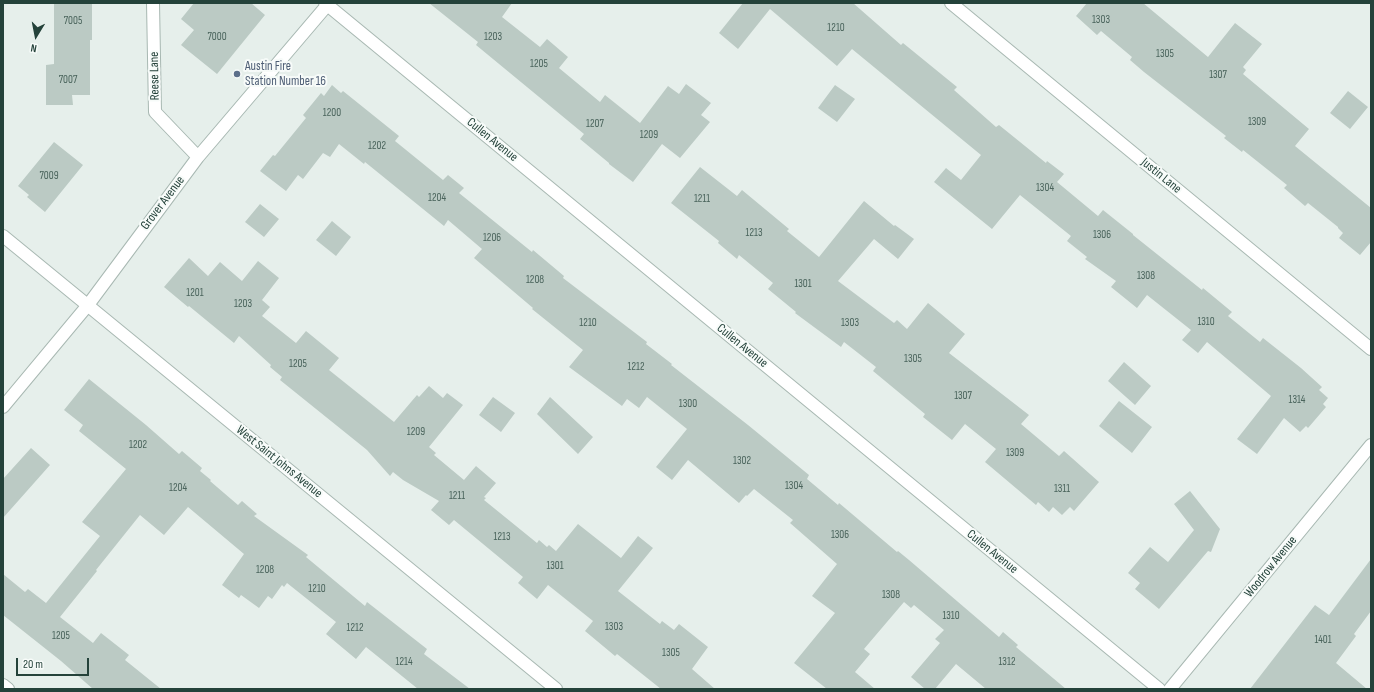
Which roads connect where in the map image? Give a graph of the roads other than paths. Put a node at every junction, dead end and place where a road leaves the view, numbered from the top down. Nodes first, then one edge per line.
1 (154, 3) edge
2 (951, 3) edge
3 (327, 4) edge
4 (198, 156) junction
5 (3, 236) edge
6 (88, 305) junction
7 (1371, 349) edge
8 (3, 407) edge
9 (1371, 445) edge
10 (3, 685) edge
11 (8, 689) edge
12 (556, 689) edge
13 (1159, 689) edge
14 (1170, 689) edge

1 - 4 street, Reese Lane
2 - 7 street, Justin Lane
3 - 4 street, Grover Avenue
3 - 13 street, Cullen Avenue
4 - 6 street, Grover Avenue
5 - 6 street, West Saint Johns Avenue
6 - 8 street, Grover Avenue
6 - 12 street, West Saint Johns Avenue
9 - 14 street, Woodrow Avenue
10 - 11 street

